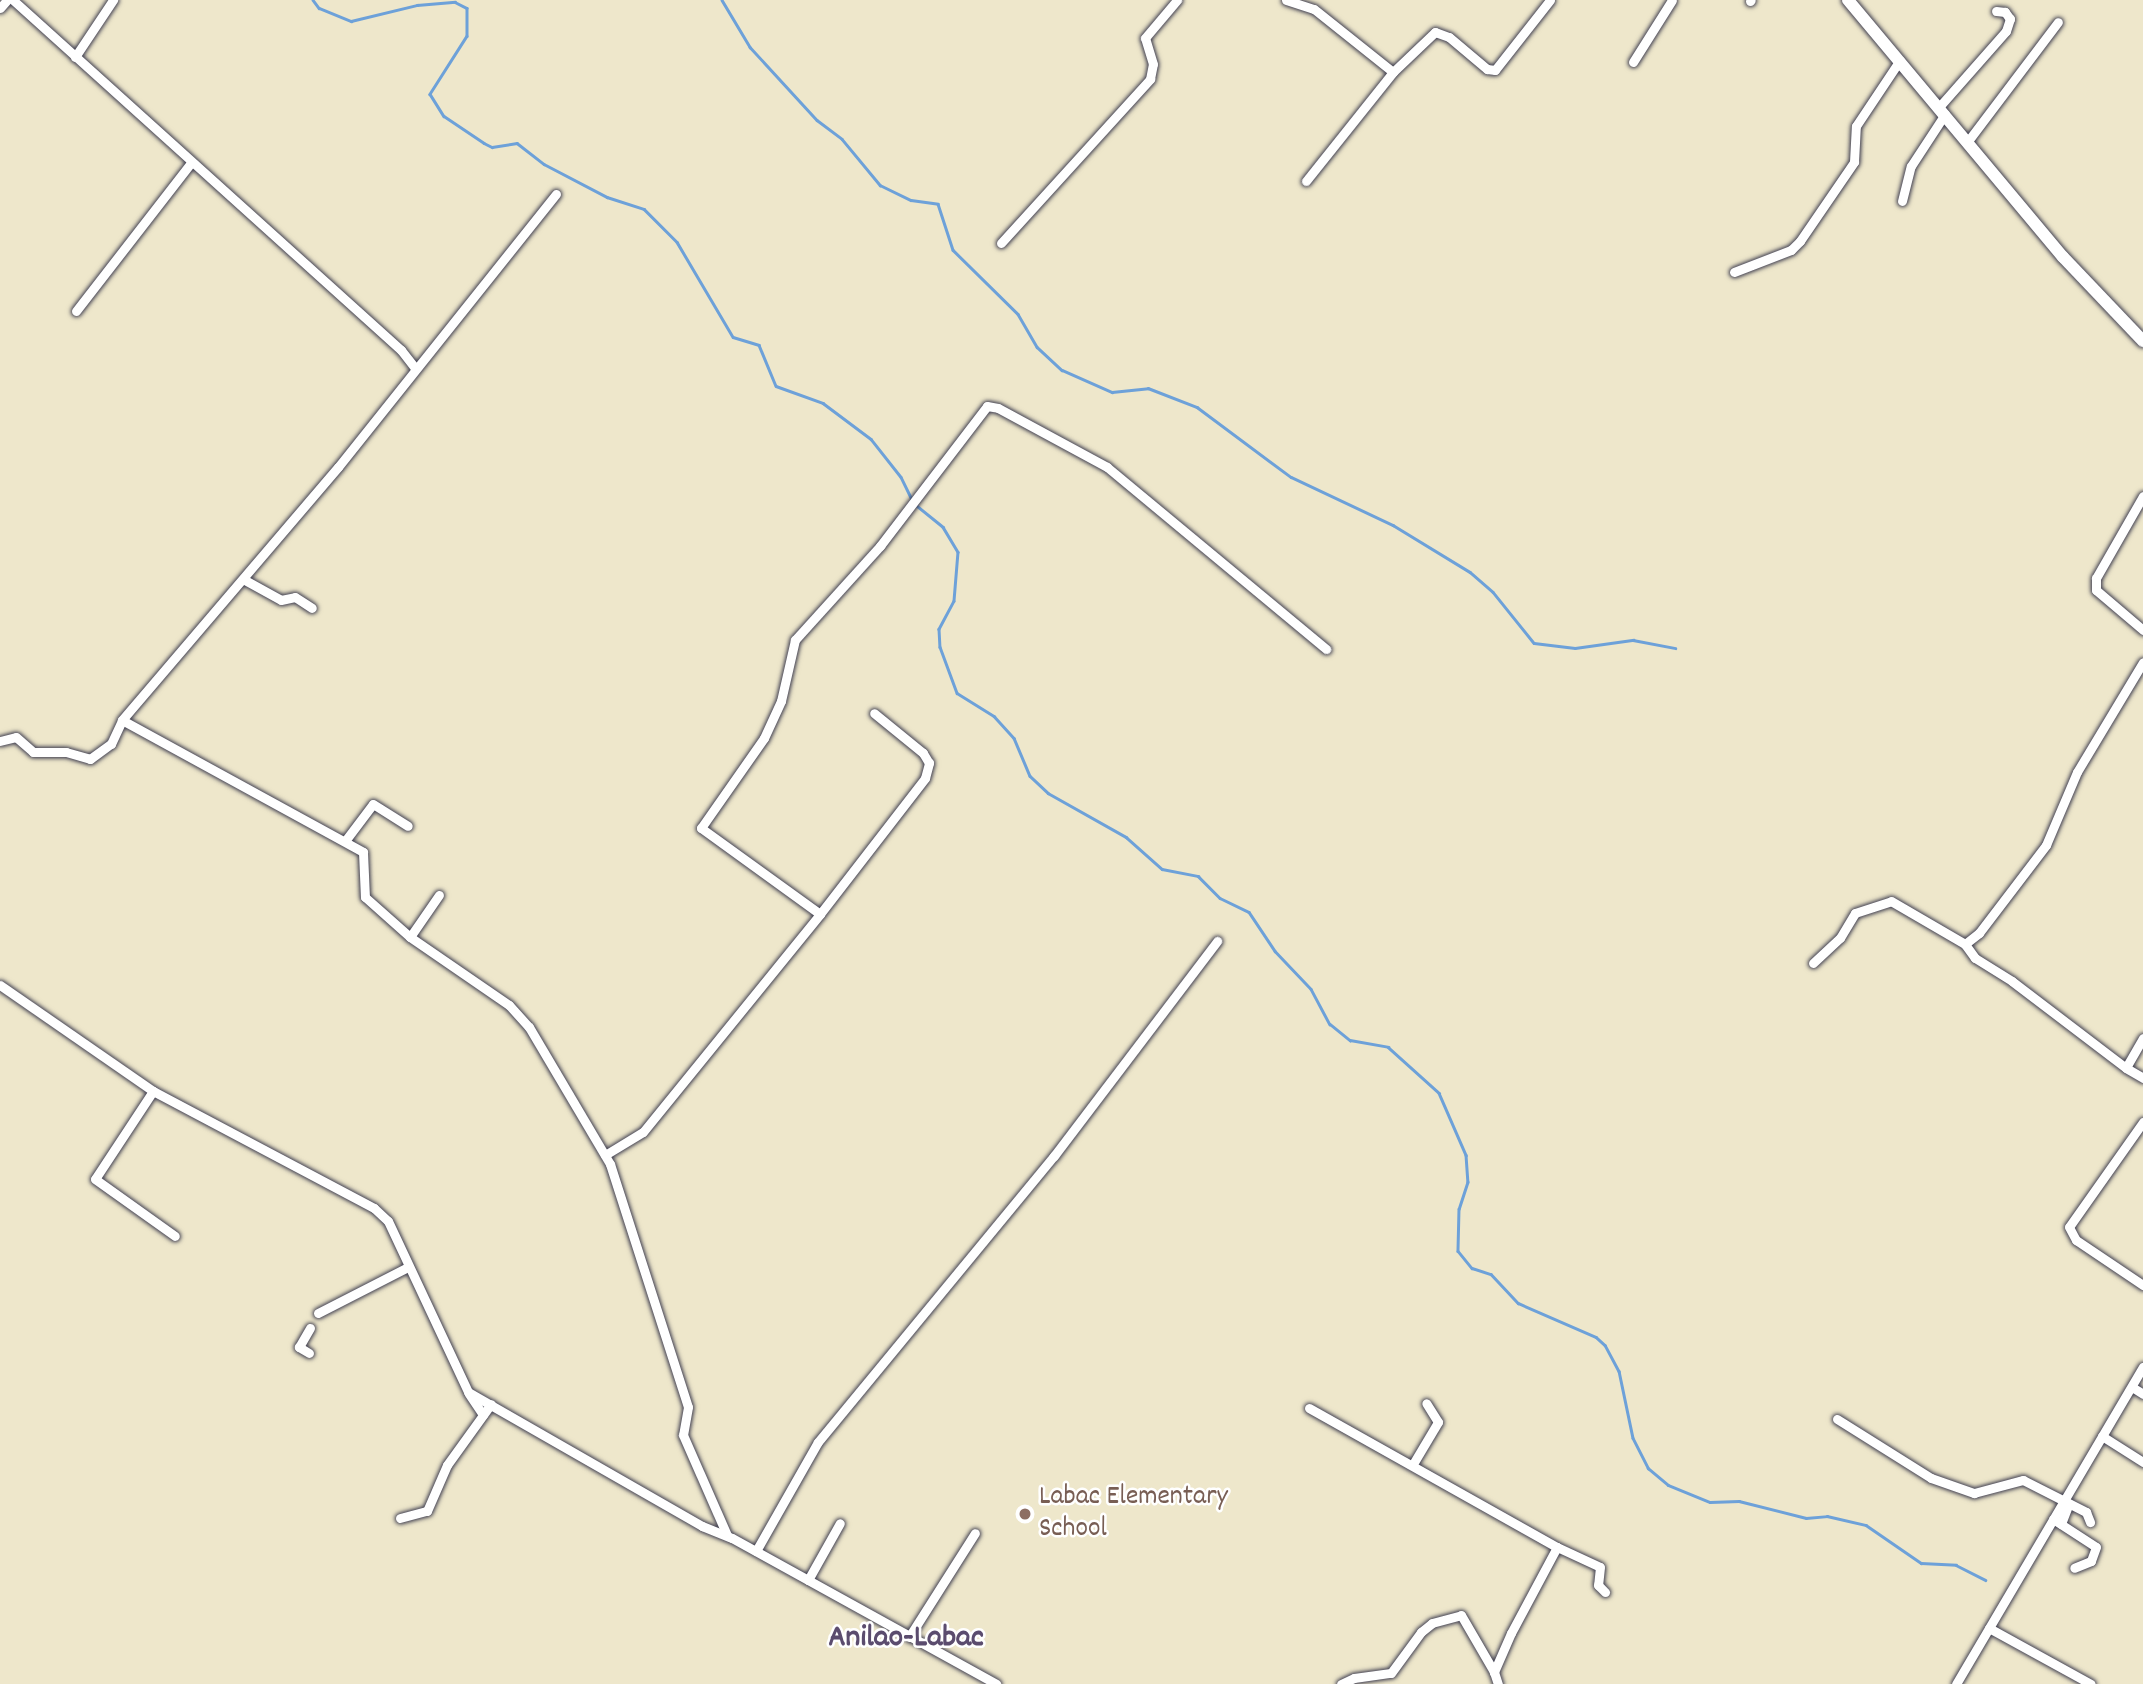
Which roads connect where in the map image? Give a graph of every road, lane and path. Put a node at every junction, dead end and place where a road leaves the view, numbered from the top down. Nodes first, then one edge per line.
1 (7, 0) edge
2 (13, 0) edge
3 (113, 0) edge
4 (1177, 0) edge
5 (1286, 0) edge
6 (1550, 0) edge
7 (1672, 0) edge
8 (1847, 0) edge
9 (0, 8) edge
10 (1996, 11) dead end
11 (2058, 22) dead end
12 (75, 57) junction
13 (1900, 60) junction
14 (1633, 62) dead end
15 (1393, 72) junction
16 (1942, 110) junction
17 (1968, 141) junction
18 (191, 163) junction
19 (1306, 181) dead end
20 (556, 194) dead end
21 (1902, 201) dead end
22 (1001, 243) dead end
23 (1734, 272) dead end
24 (76, 311) dead end
25 (2143, 341) edge
26 (415, 368) junction
27 (2143, 496) edge
28 (243, 579) junction
29 (312, 608) dead end
30 (2143, 630) edge
31 (1326, 649) dead end
32 (2143, 662) edge
33 (874, 713) dead end
34 (122, 720) junction
35 (0, 741) edge
36 (408, 826) dead end
37 (345, 841) junction
38 (439, 895) dead end
39 (820, 914) junction
40 (410, 937) junction
41 (1217, 941) dead end
42 (1965, 944) junction
43 (1813, 963) dead end
44 (0, 985) edge
45 (2143, 1038) edge
46 (2126, 1068) junction
47 (2143, 1078) edge
48 (153, 1091) junction
49 (2143, 1122) edge
50 (605, 1155) junction
51 (175, 1236) dead end
52 (408, 1267) junction
53 (2143, 1285) edge
54 (318, 1313) dead end
55 (310, 1328) dead end
56 (309, 1353) dead end
57 (2143, 1367) edge
58 (2132, 1387) junction
59 (468, 1392) junction
60 (2143, 1394) edge
61 (1426, 1403) dead end
62 (491, 1404) junction
63 (1309, 1408) dead end
64 (483, 1415) junction
65 (1838, 1419) dead end
66 (2102, 1436) junction
67 (2143, 1462) edge
68 (1413, 1464) junction
69 (2067, 1502) junction
70 (400, 1518) dead end
71 (2057, 1522) junction
72 (2091, 1522) dead end
73 (840, 1523) dead end
74 (975, 1533) dead end
75 (727, 1535) junction
76 (1557, 1547) junction
77 (755, 1551) junction
78 (2074, 1568) dead end
79 (808, 1580) junction
80 (1605, 1592) dead end
81 (1989, 1628) junction
82 (909, 1637) junction
83 (1494, 1672) junction
84 (996, 1684) edge
85 (1341, 1684) edge
86 (1498, 1684) edge
87 (1956, 1684) edge
88 (2091, 1684) edge

1 - 9 street
2 - 12 street
3 - 12 street
4 - 22 street
5 - 15 street
6 - 15 street
7 - 14 street
8 - 13 street
10 - 16 street
11 - 17 street
12 - 18 street
13 - 16 street
13 - 23 street
15 - 19 street
16 - 17 street
16 - 21 street
17 - 25 street
18 - 24 street
18 - 26 street
20 - 26 street
26 - 28 street
27 - 30 street
28 - 29 street
28 - 34 street
31 - 39 street
32 - 42 street
33 - 39 street
34 - 35 street
34 - 37 street
36 - 37 street
37 - 40 street
38 - 40 street
39 - 50 street
40 - 50 street
41 - 77 street
42 - 43 street
42 - 46 street
44 - 48 street
45 - 46 street
46 - 47 street
48 - 51 street
48 - 52 street
49 - 53 street
50 - 75 street
52 - 54 street
52 - 59 street
55 - 56 street
57 - 58 street
58 - 60 street
58 - 66 street
59 - 62 street
59 - 64 street
61 - 68 street
62 - 64 street
62 - 75 street
63 - 68 street
64 - 70 street
65 - 69 street
66 - 67 street
66 - 69 street
68 - 76 street
69 - 71 street
69 - 72 street
71 - 78 street
71 - 81 street
73 - 79 street
74 - 82 street
75 - 77 street
76 - 80 street
76 - 83 street
77 - 79 street
79 - 82 street
81 - 87 street
81 - 88 street
82 - 84 street
83 - 85 street
83 - 86 street

